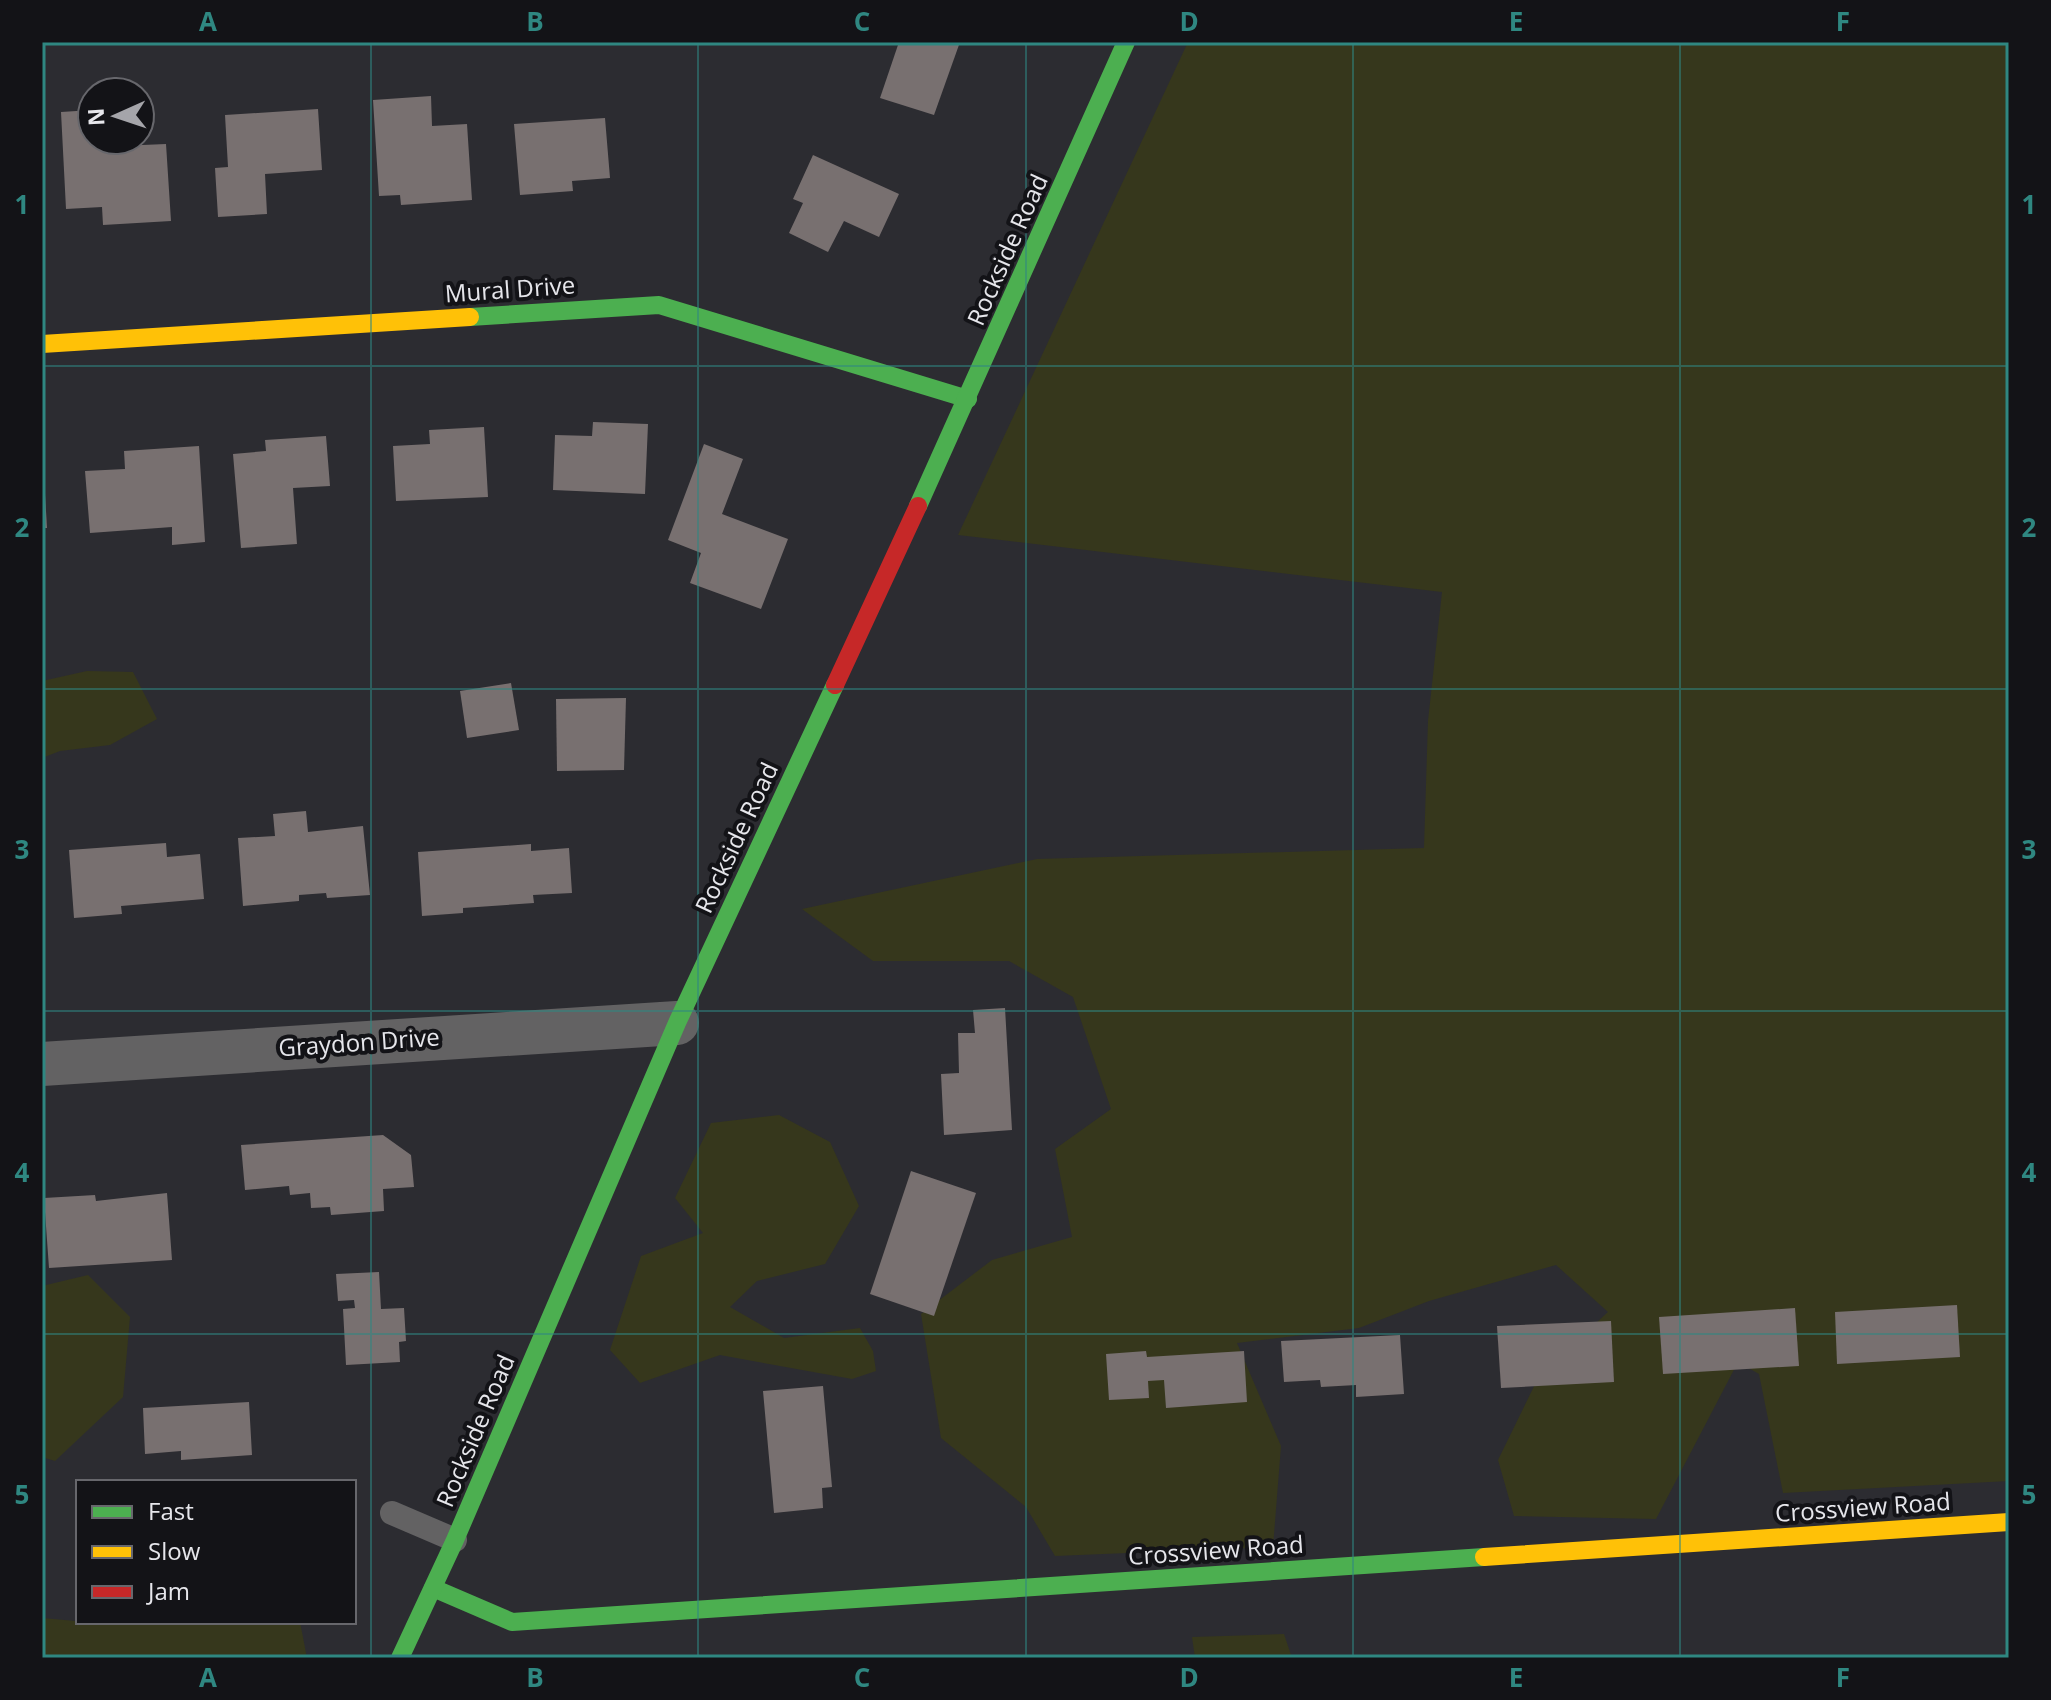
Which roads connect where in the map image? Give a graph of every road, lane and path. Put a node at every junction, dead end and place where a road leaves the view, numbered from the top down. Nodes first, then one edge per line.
1 (1126, 42) edge
2 (42, 344) edge
3 (968, 399) junction
4 (677, 1023) junction
5 (42, 1064) edge
6 (392, 1513) dead end
7 (2009, 1522) edge
8 (455, 1540) junction
9 (433, 1588) junction
10 (400, 1658) edge

1 - 3 street, Rockside Road
2 - 3 street, Mural Drive
3 - 4 street, Rockside Road
4 - 5 street, Graydon Drive
4 - 8 street, Rockside Road
6 - 8 lane
7 - 9 street, Crossview Road
8 - 9 street, Rockside Road
9 - 10 street, Rockside Road

